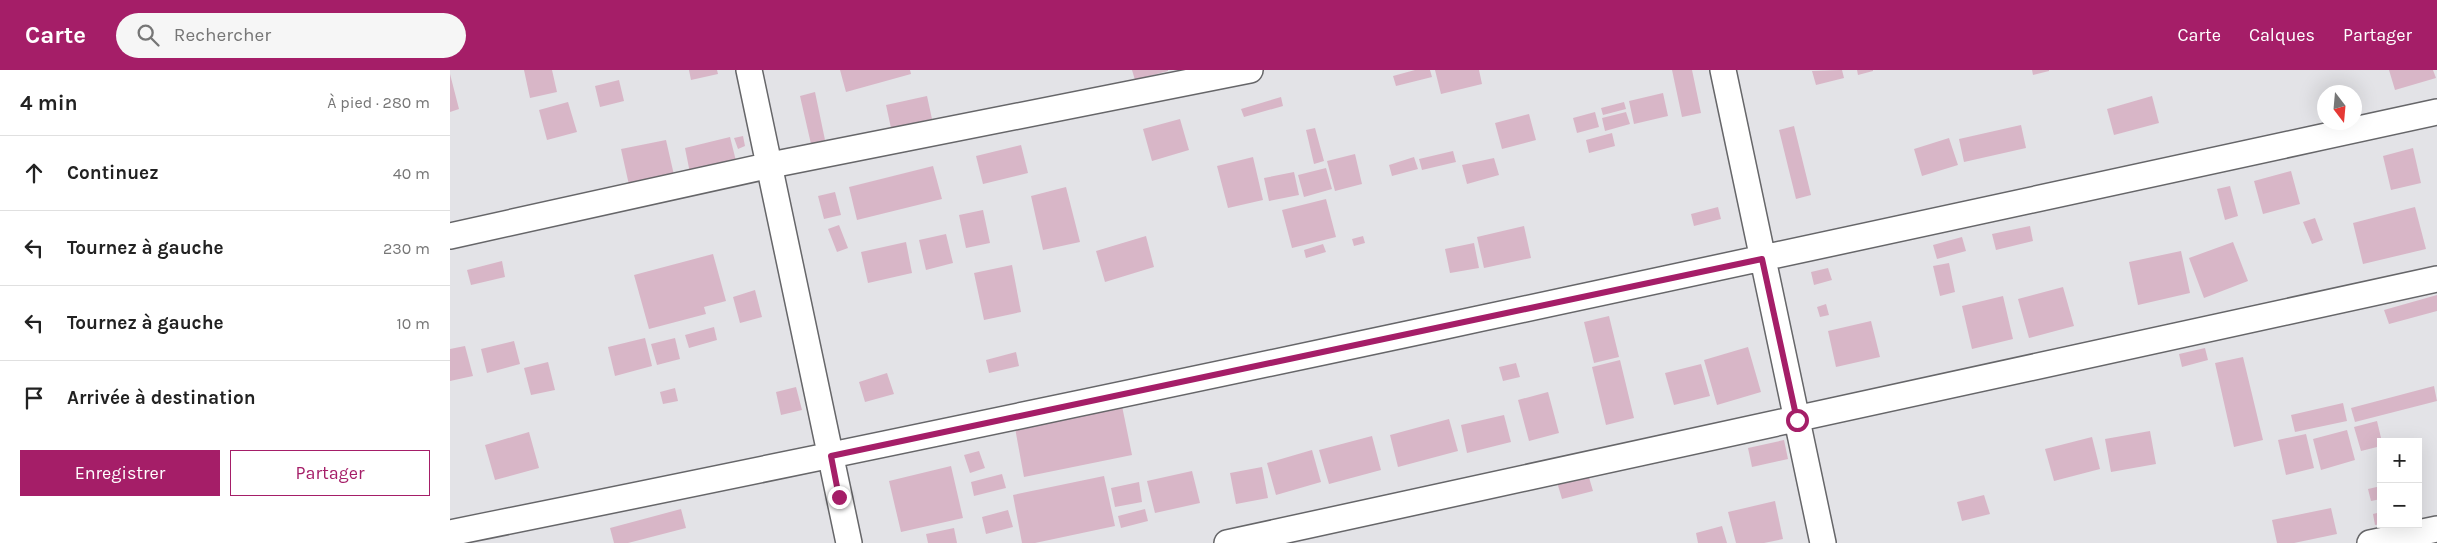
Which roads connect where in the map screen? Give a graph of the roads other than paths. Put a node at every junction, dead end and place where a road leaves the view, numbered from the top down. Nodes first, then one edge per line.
1 (749, 70) edge
2 (1250, 70) edge
3 (1723, 70) edge
4 (2437, 112) edge
5 (770, 165) junction
6 (450, 236) edge
7 (1762, 259) junction
8 (2437, 280) edge
9 (1797, 420) junction
10 (831, 456) junction
11 (2437, 529) edge
12 (450, 533) edge
13 (849, 543) edge
14 (1227, 543) edge
15 (1823, 543) edge
16 (2370, 543) edge

1 - 5 street
2 - 5 street
3 - 7 street
4 - 7 street
5 - 6 street
5 - 10 street
7 - 9 street
7 - 10 street
8 - 9 street
9 - 14 street
9 - 15 street
10 - 12 street
10 - 13 street
11 - 16 street

